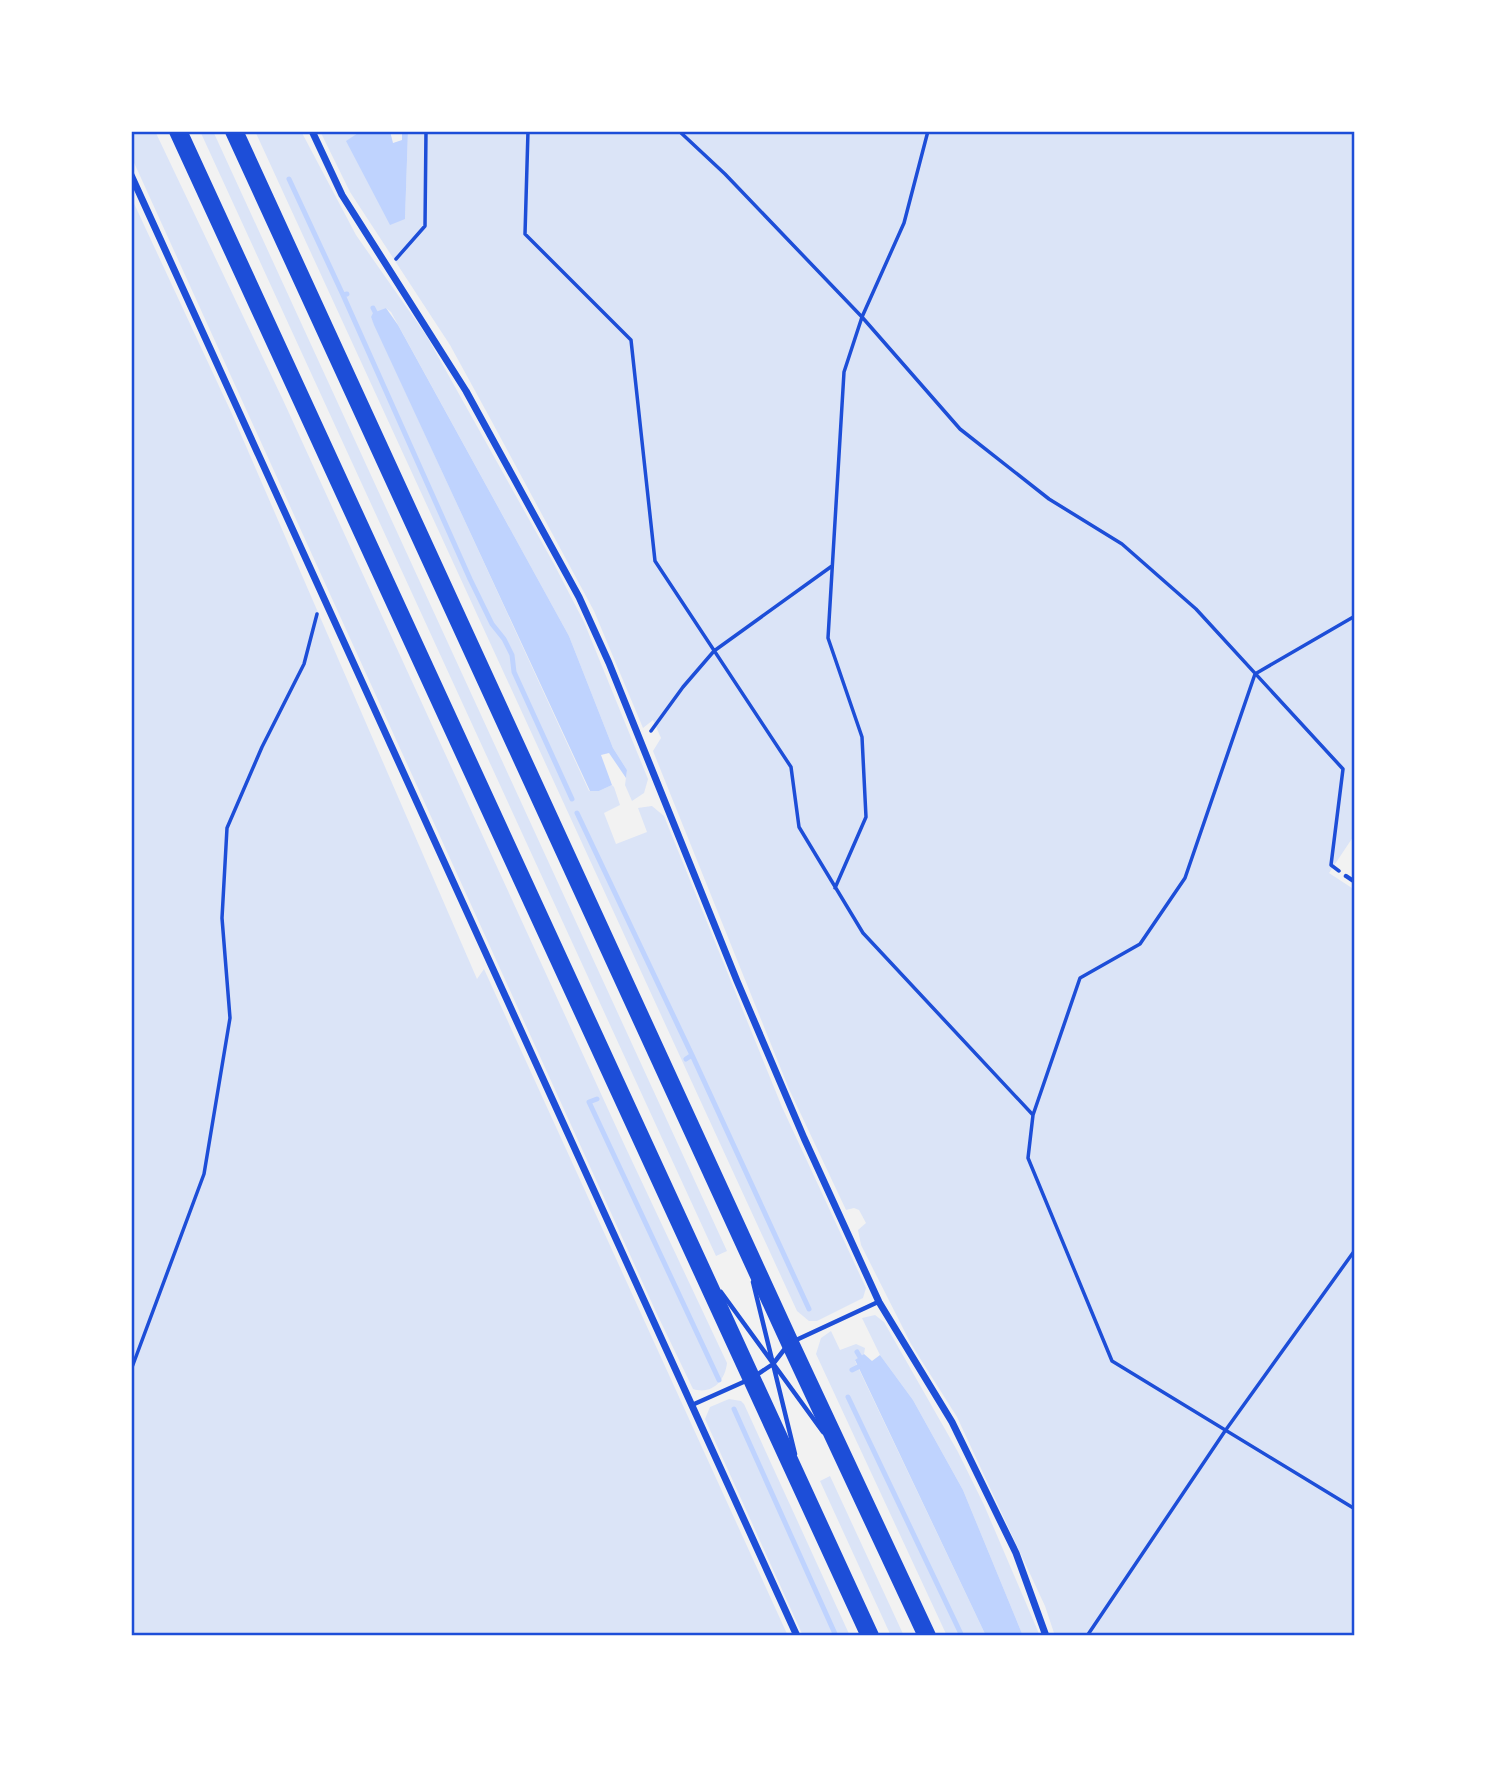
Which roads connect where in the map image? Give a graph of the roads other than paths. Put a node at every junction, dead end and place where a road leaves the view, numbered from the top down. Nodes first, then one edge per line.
1 (178, 131) edge
2 (234, 131) edge
3 (312, 131) edge
4 (131, 175) edge
5 (1346, 876) road end
6 (1355, 882) edge
7 (743, 1241) junction
8 (700, 1264) junction
9 (879, 1302) junction
10 (790, 1343) junction
11 (773, 1364) junction
12 (753, 1378) junction
13 (691, 1406) junction
14 (848, 1466) junction
15 (803, 1489) junction
16 (797, 1636) edge
17 (870, 1636) edge
18 (927, 1636) edge
19 (1046, 1636) edge

1 - 8 highway
2 - 7 highway
3 - 9 street
4 - 13 street
5 - 6 lane
7 - 10 highway
7 - 11 lane
8 - 11 lane
8 - 12 highway
9 - 10 lane
9 - 19 street
10 - 11 lane
10 - 14 highway
11 - 12 lane
11 - 14 lane
11 - 15 lane
12 - 13 lane
12 - 15 highway
13 - 16 street
14 - 18 highway
15 - 17 highway

